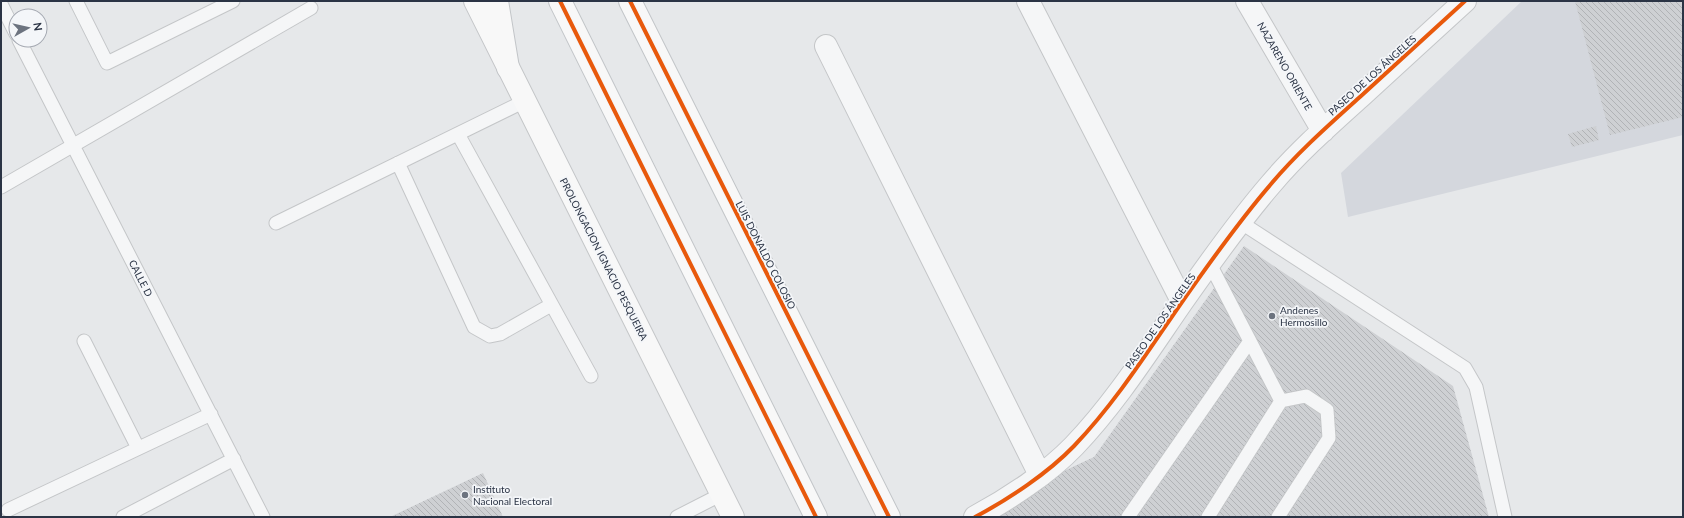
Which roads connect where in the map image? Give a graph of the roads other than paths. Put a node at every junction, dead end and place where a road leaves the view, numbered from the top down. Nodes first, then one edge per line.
1 (76, 1) edge
2 (233, 1) edge
3 (475, 1) edge
4 (497, 1) edge
5 (560, 1) edge
6 (630, 1) edge
7 (1028, 1) edge
8 (1247, 1) edge
9 (1465, 1) edge
10 (1, 4) edge
11 (311, 8) dead end
12 (8, 18) edge
13 (826, 46) dead end
14 (23, 48) edge
15 (508, 68) junction
16 (525, 101) junction
17 (1323, 131) junction
18 (458, 134) junction
19 (73, 146) junction
20 (398, 163) junction
21 (1, 187) edge
22 (1240, 222) junction
23 (276, 223) dead end
24 (1210, 264) junction
25 (1182, 301) junction
26 (552, 305) junction
27 (84, 341) dead end
28 (1250, 341) junction
29 (591, 376) dead end
30 (1281, 401) junction
31 (211, 414) junction
32 (138, 448) junction
33 (234, 459) junction
34 (1040, 475) junction
35 (722, 494) junction
36 (8, 510) dead end
37 (985, 515) edge
38 (123, 517) edge
39 (263, 517) edge
40 (677, 517) edge
41 (733, 517) edge
42 (816, 517) edge
43 (889, 517) edge
44 (1128, 517) edge
45 (1208, 517) edge
46 (1278, 517) edge
47 (1505, 517) edge

1 - 2 lane
3 - 15 main road, PROLONGACION IGNACIO PESQUEIRA
4 - 15 main road
5 - 42 main road
6 - 43 main road, LUIS DONALDO COLOSIO
7 - 25 street
8 - 17 street, NAZARENO ORIENTE
9 - 17 street, PASEO DE LOS ÁNGELES
10 - 12 lane
11 - 19 lane
13 - 34 street
14 - 19 lane, CALLE D
15 - 16 main road, PROLONGACION IGNACIO PESQUEIRA
16 - 18 lane
16 - 35 main road, PROLONGACION IGNACIO PESQUEIRA
17 - 22 street, PASEO DE LOS ÁNGELES
18 - 20 lane
18 - 26 lane
19 - 21 lane
19 - 31 lane, CALLE D
20 - 23 lane
20 - 26 lane
22 - 24 street, PASEO DE LOS ÁNGELES
22 - 47 lane
24 - 25 street, PASEO DE LOS ÁNGELES
24 - 28 lane
25 - 34 street, PASEO DE LOS ÁNGELES
26 - 29 lane
27 - 32 lane
28 - 30 lane
28 - 44 lane
30 - 45 lane
30 - 46 lane
31 - 32 lane
31 - 33 lane, CALLE D
32 - 36 lane
33 - 38 lane
33 - 39 lane, CALLE D
34 - 37 street, PASEO DE LOS ÁNGELES
35 - 40 lane
35 - 41 main road, PROLONGACION IGNACIO PESQUEIRA

